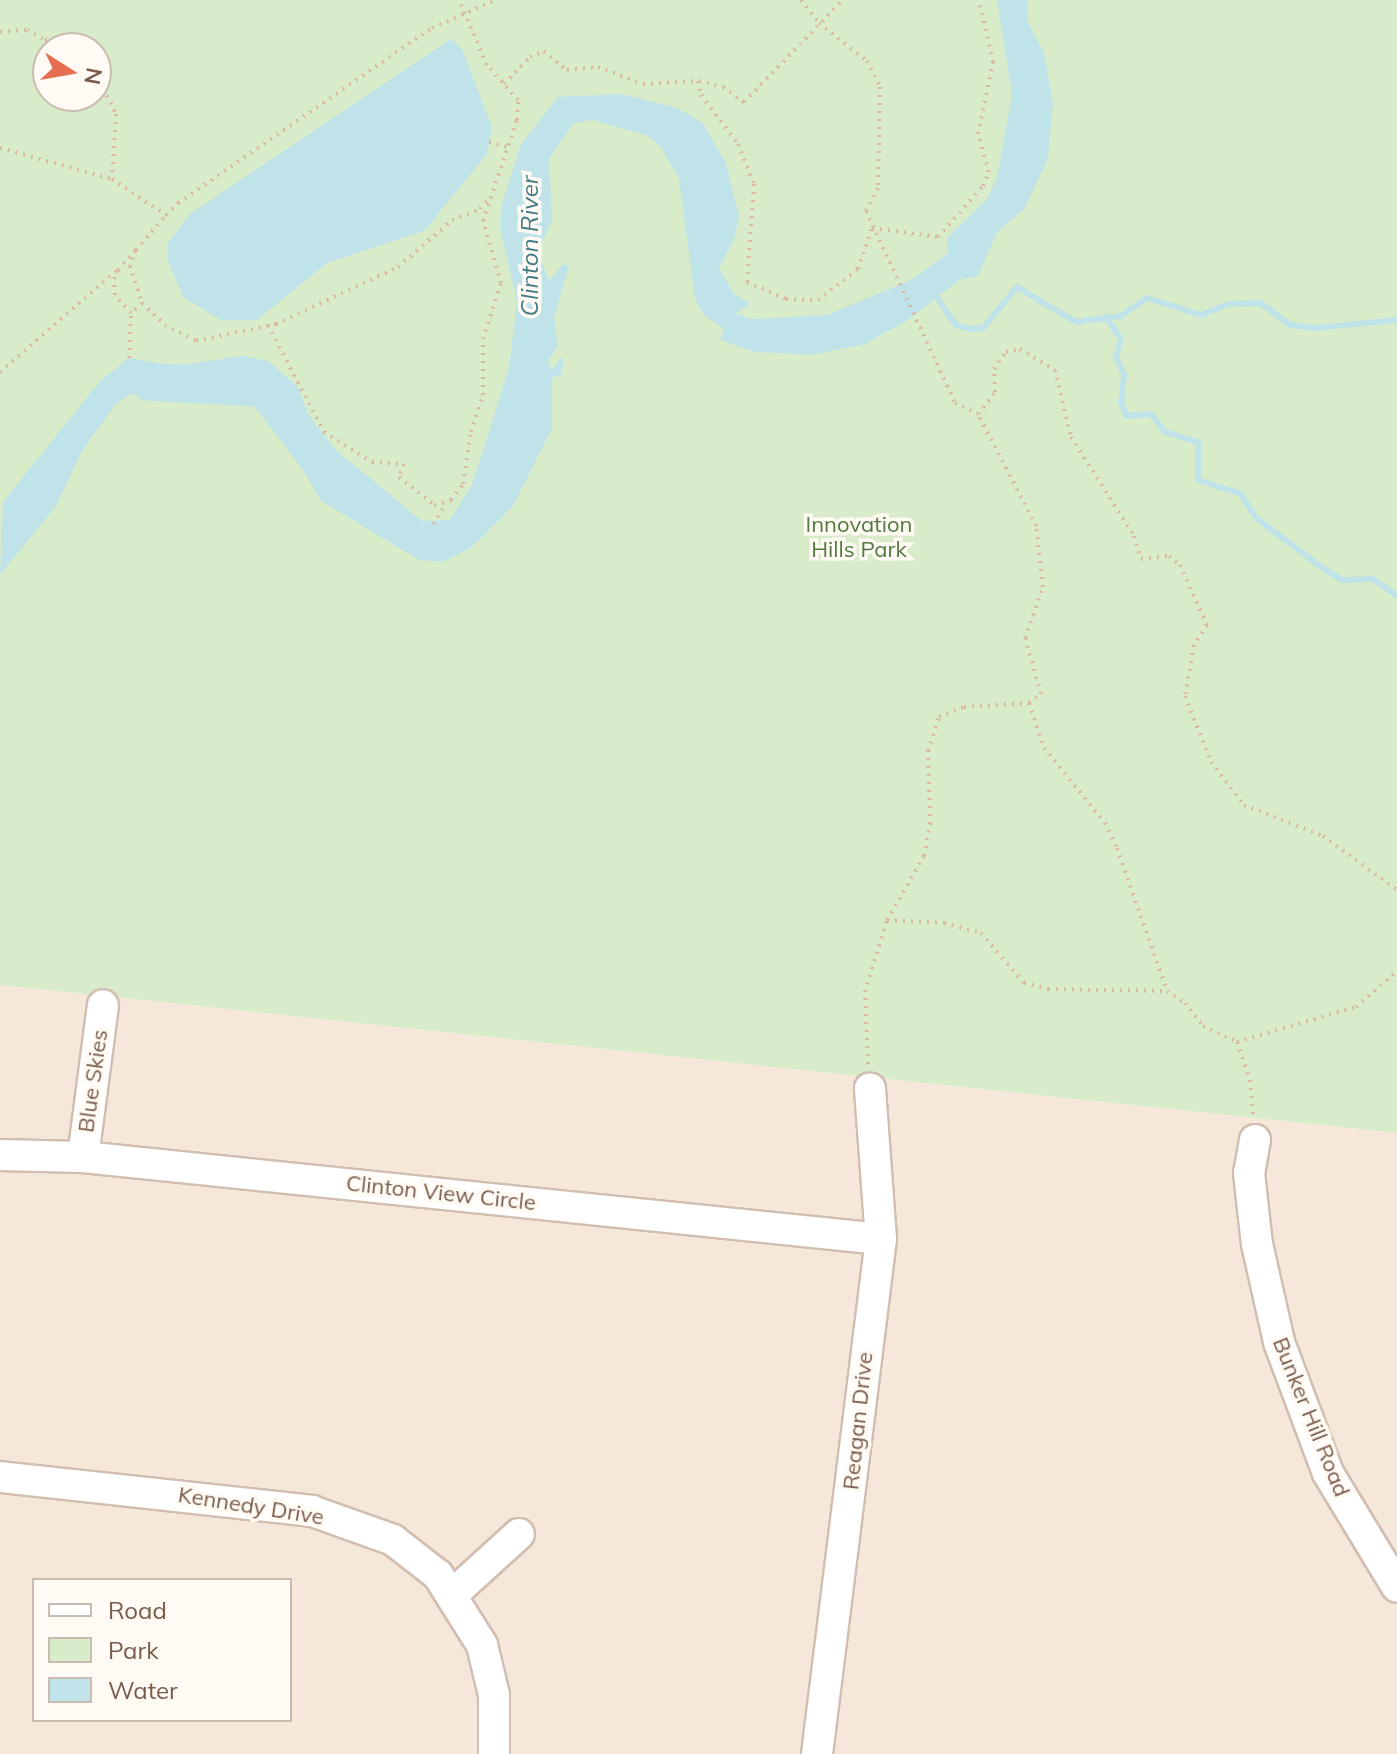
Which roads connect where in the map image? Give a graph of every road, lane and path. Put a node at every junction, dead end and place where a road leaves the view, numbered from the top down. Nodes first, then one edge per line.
1 (459, 0) edge
2 (496, 0) edge
3 (801, 0) edge
4 (843, 0) edge
5 (979, 0) edge
6 (464, 11) junction
7 (819, 23) junction
8 (0, 32) edge
9 (32, 33) edge
10 (698, 81) junction
11 (504, 84) junction
12 (112, 106) edge
13 (489, 142) dead end
14 (508, 147) junction
15 (0, 148) edge
16 (112, 179) junction
17 (494, 194) junction
18 (166, 215) junction
19 (872, 228) junction
20 (136, 250) junction
21 (118, 270) junction
22 (142, 303) junction
23 (131, 313) junction
24 (268, 325) junction
25 (129, 358) dead end
26 (0, 372) edge
27 (978, 414) junction
28 (446, 504) junction
29 (433, 524) dead end
30 (1029, 703) junction
31 (1397, 890) edge
32 (887, 920) junction
33 (1397, 971) edge
34 (1167, 991) junction
35 (103, 1005) dead end
36 (1237, 1042) junction
37 (870, 1088) joint
38 (1255, 1140) joint
39 (0, 1155) edge
40 (83, 1157) junction
41 (881, 1239) junction
42 (0, 1477) edge
43 (519, 1534) dead end
44 (1397, 1587) edge
45 (453, 1594) junction
46 (494, 1754) edge
47 (817, 1754) edge

1 - 6 path
2 - 6 path
3 - 7 path
4 - 7 path
5 - 19 path
6 - 11 path
6 - 18 path
7 - 10 path
7 - 19 path
8 - 9 path
10 - 11 path
10 - 19 path
11 - 14 path
12 - 16 path
13 - 14 path
14 - 17 path
15 - 16 path
16 - 18 path
17 - 24 path
17 - 28 path
18 - 20 path
19 - 27 path
20 - 21 path
20 - 22 path
21 - 23 path
21 - 26 path
22 - 23 path
22 - 24 path
23 - 25 path
24 - 28 path
27 - 30 path
27 - 31 path
28 - 29 path
30 - 32 path
30 - 34 path
32 - 34 path
32 - 37 path
33 - 36 path
34 - 36 path
35 - 40 street, Blue Skies
36 - 38 path
37 - 41 street, Reagan Drive
38 - 44 street, Bunker Hill Road
39 - 40 street, Clinton View Circle
40 - 41 street, Clinton View Circle
41 - 47 street, Reagan Drive
42 - 45 street, Kennedy Drive
43 - 45 street
45 - 46 street, Kennedy Drive

